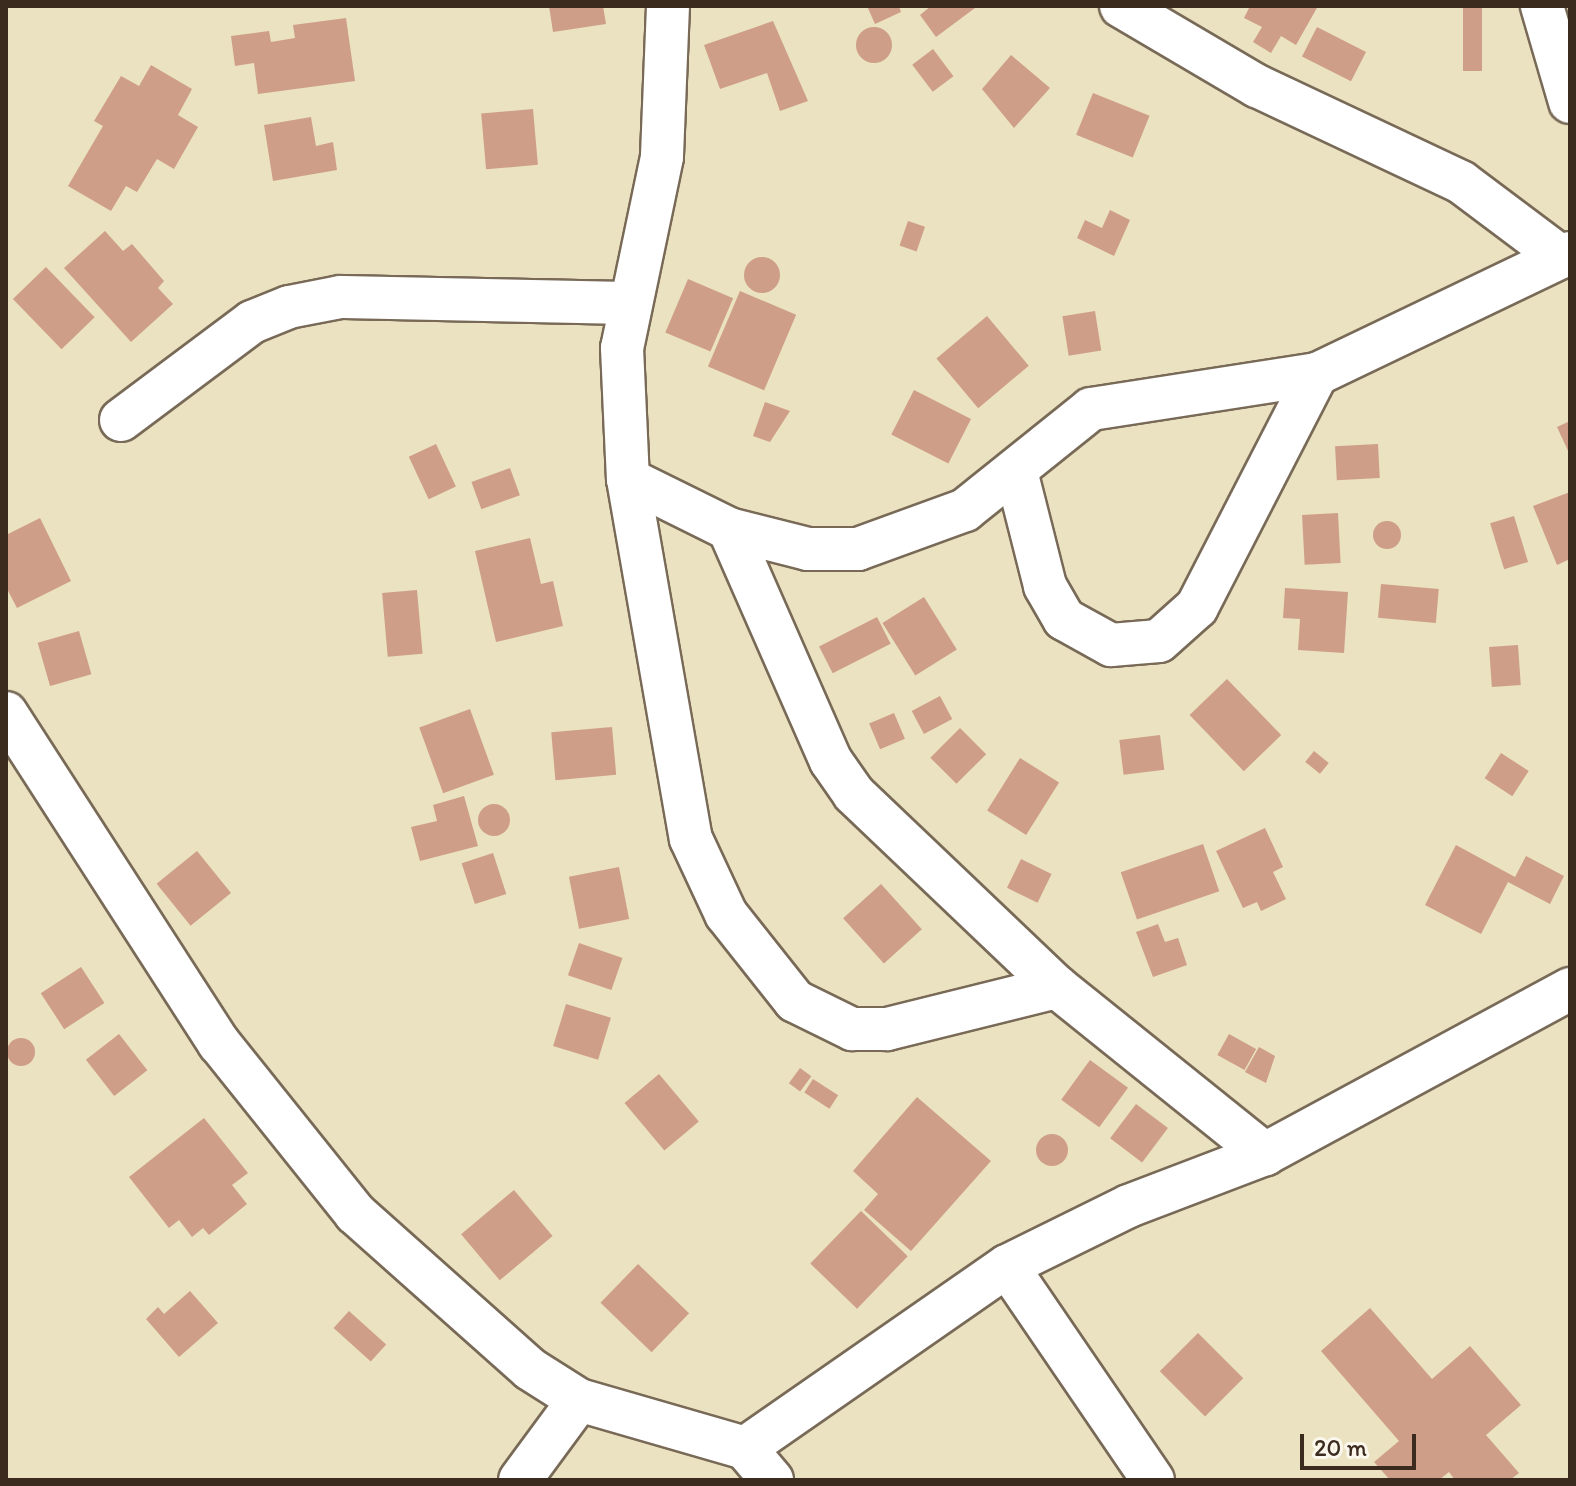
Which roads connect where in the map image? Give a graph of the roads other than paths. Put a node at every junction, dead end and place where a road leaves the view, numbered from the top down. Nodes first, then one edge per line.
1 (668, 6) edge
2 (1121, 6) edge
3 (1542, 6) edge
4 (1570, 102) edge
5 (1565, 255) edge
6 (629, 303) junction
7 (1317, 374) junction
8 (121, 420) dead end
9 (1016, 471) junction
10 (628, 479) junction
11 (729, 529) junction
12 (6, 713) edge
13 (1057, 987) junction
14 (1570, 989) edge
15 (1265, 1154) junction
16 (1007, 1266) junction
17 (579, 1400) junction
18 (745, 1448) junction
19 (520, 1480) edge
20 (772, 1480) edge
21 (1153, 1480) edge

1 - 6 street
2 - 5 street
3 - 4 street
5 - 7 street
6 - 8 street
6 - 10 street
7 - 9 street
7 - 9 street
9 - 11 street
10 - 11 street
10 - 13 street
11 - 13 street
12 - 17 street
13 - 15 street
14 - 15 street
15 - 16 street
16 - 18 street
16 - 21 street
17 - 18 street
17 - 19 street
18 - 20 street

